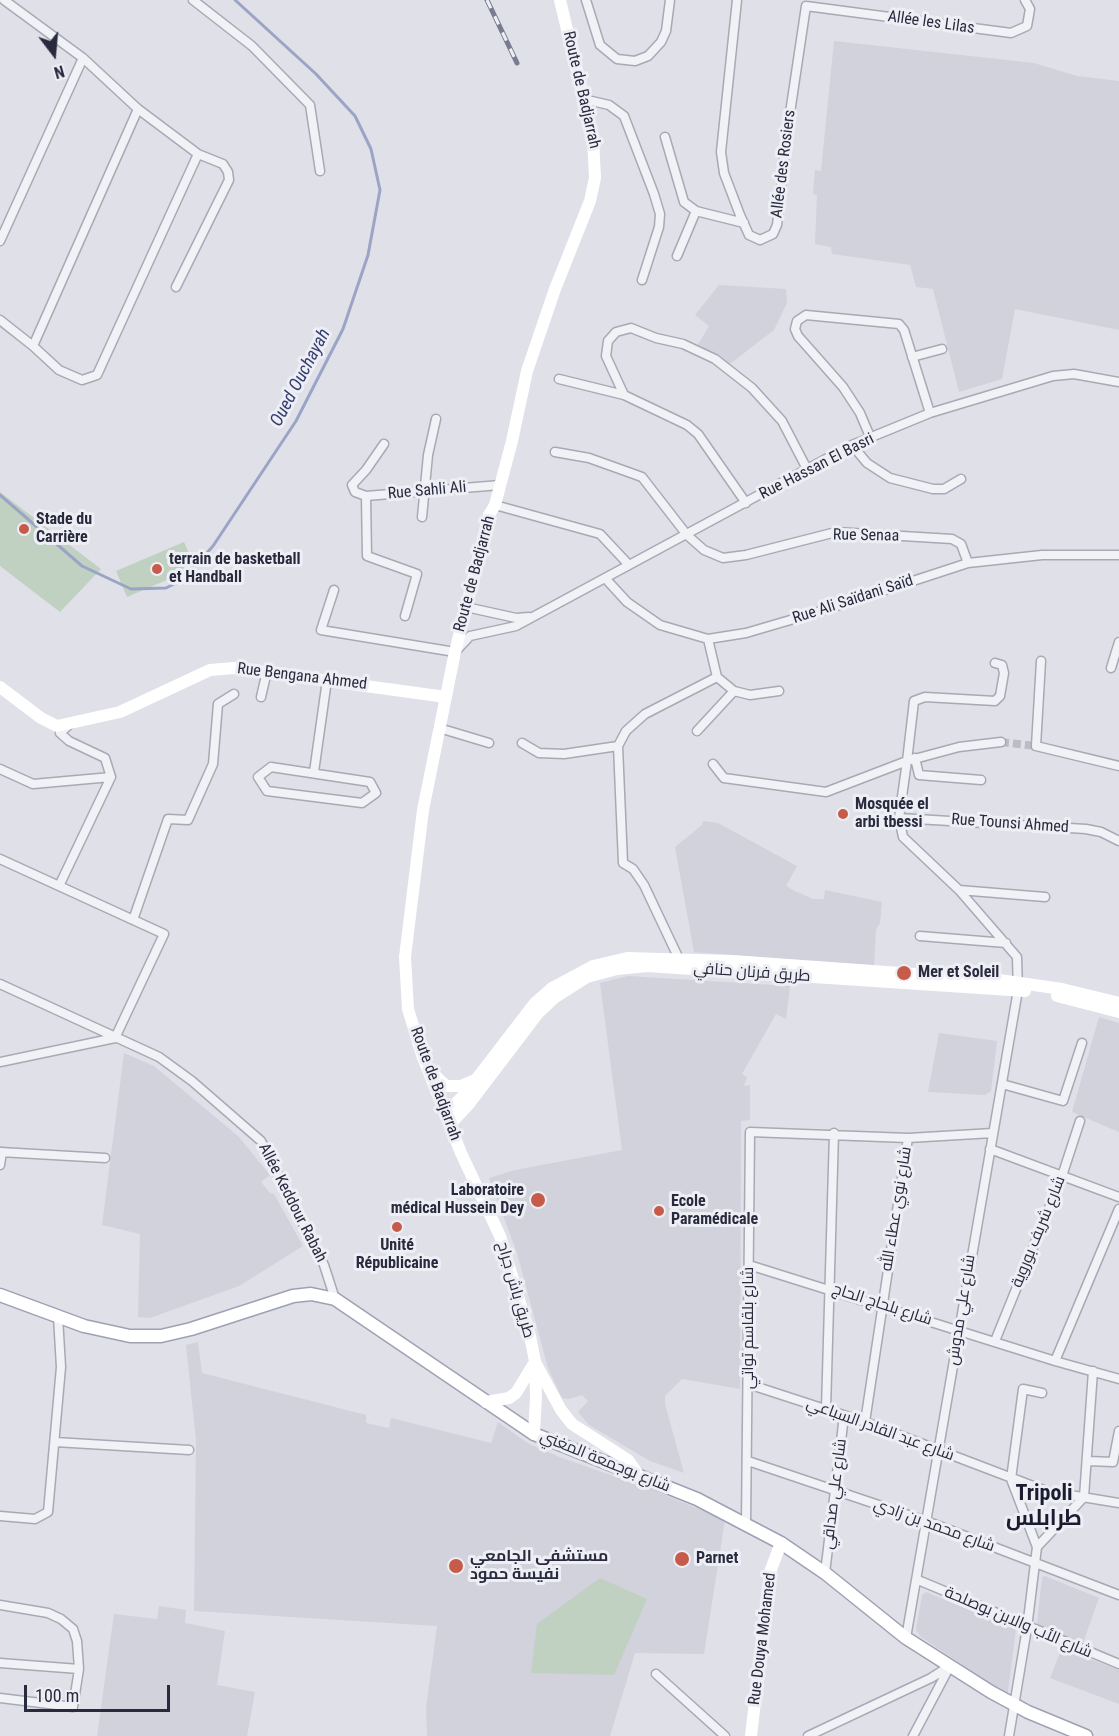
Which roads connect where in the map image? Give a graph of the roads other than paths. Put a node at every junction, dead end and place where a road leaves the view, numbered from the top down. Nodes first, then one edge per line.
1 (4, 0) edge
2 (193, 0) edge
3 (560, 0) edge
4 (586, 0) edge
5 (670, 0) edge
6 (737, 0) edge
7 (1025, 0) edge
8 (804, 3) edge
9 (83, 58) junction
10 (583, 99) junction
11 (138, 109) junction
12 (665, 137) dead end
13 (198, 154) junction
14 (320, 171) dead end
15 (696, 211) junction
16 (744, 223) junction
17 (0, 241) edge
18 (677, 256) dead end
19 (642, 280) dead end
20 (176, 287) dead end
21 (0, 320) edge
22 (33, 346) junction
23 (942, 349) dead end
24 (912, 357) junction
25 (559, 379) dead end
26 (1119, 382) edge
27 (624, 395) junction
28 (930, 413) junction
29 (436, 419) dead end
30 (871, 439) junction
31 (384, 444) dead end
32 (852, 445) junction
33 (555, 452) dead end
34 (807, 469) junction
35 (961, 479) dead end
36 (500, 485) junction
37 (423, 492) junction
38 (366, 496) junction
39 (746, 502) junction
40 (495, 505) junction
41 (422, 517) dead end
42 (687, 535) junction
43 (1119, 555) edge
44 (968, 563) junction
45 (629, 565) junction
46 (605, 578) junction
47 (334, 590) dead end
48 (466, 607) junction
49 (405, 616) dead end
50 (533, 617) junction
51 (708, 639) junction
52 (1119, 642) edge
53 (455, 652) junction
54 (1041, 661) dead end
55 (994, 663) dead end
56 (1111, 668) dead end
57 (267, 671) junction
58 (717, 676) junction
59 (327, 680) junction
60 (0, 687) edge
61 (734, 691) junction
62 (779, 691) dead end
63 (234, 694) dead end
64 (446, 697) junction
65 (261, 698) dead end
66 (69, 725) junction
67 (439, 728) junction
68 (697, 731) dead end
69 (1001, 742) tunnel mouth
70 (489, 743) dead end
71 (522, 743) dead end
72 (618, 746) junction
73 (911, 759) junction
74 (713, 764) dead end
75 (1119, 766) edge
76 (0, 769) edge
77 (314, 772) junction
78 (111, 777) junction
79 (981, 780) dead end
80 (899, 818) junction
81 (1118, 841) edge
82 (0, 859) edge
83 (59, 886) junction
84 (959, 890) junction
85 (1045, 897) dead end
86 (133, 920) junction
87 (920, 936) dead end
88 (1006, 943) junction
89 (679, 959) junction
90 (0, 984) edge
91 (1018, 986) junction
92 (1119, 1003) edge
93 (1119, 1012) edge
94 (116, 1038) junction
95 (1082, 1042) dead end
96 (0, 1062) edge
97 (425, 1065) junction
98 (477, 1079) junction
99 (1002, 1084) junction
100 (468, 1105) junction
101 (448, 1119) junction
102 (1080, 1122) dead end
103 (834, 1133) junction
104 (993, 1133) junction
105 (908, 1138) junction
106 (456, 1139) junction
107 (990, 1149) junction
108 (1, 1152) edge
109 (461, 1153) joint
110 (105, 1158) dead end
111 (0, 1165) edge
112 (1062, 1176) junction
113 (1119, 1197) edge
114 (1119, 1209) edge
115 (749, 1264) junction
116 (828, 1288) junction
117 (0, 1295) edge
118 (335, 1299) junction
119 (882, 1307) junction
120 (58, 1317) junction
121 (959, 1329) junction
122 (994, 1341) junction
123 (535, 1361) junction
124 (1054, 1361) junction
125 (1093, 1371) junction
126 (1119, 1379) edge
127 (748, 1384) junction
128 (1042, 1393) dead end
129 (486, 1402) junction
130 (826, 1409) junction
131 (844, 1416) junction
132 (865, 1422) junction
133 (1119, 1431) edge
134 (534, 1434) junction
135 (55, 1442) junction
136 (189, 1450) dead end
137 (940, 1450) junction
138 (748, 1461) junction
139 (1088, 1461) junction
140 (636, 1473) junction
141 (1011, 1479) junction
142 (835, 1490) junction
143 (1084, 1497) junction
144 (1119, 1503) edge
145 (0, 1516) edge
146 (926, 1521) junction
147 (746, 1524) junction
148 (781, 1543) junction
149 (1037, 1547) junction
150 (1033, 1563) junction
151 (825, 1573) junction
152 (918, 1580) junction
153 (1119, 1595) edge
154 (0, 1605) edge
155 (1027, 1628) junction
156 (906, 1638) junction
157 (0, 1664) edge
158 (1119, 1664) edge
159 (950, 1666) junction
160 (79, 1669) junction
161 (656, 1674) dead end
162 (0, 1698) edge
163 (1013, 1705) junction
164 (725, 1736) edge
165 (751, 1736) edge
166 (808, 1736) edge
167 (913, 1736) edge
168 (1009, 1736) edge
169 (1086, 1736) edge

1 - 9 street
2 - 14 street
3 - 10 main road, Route de Badjarrah
4 - 5 street
6 - 16 street
7 - 8 street, Allée les Lilas
8 - 16 street, Allée des Rosiers
9 - 11 street
9 - 17 street
10 - 19 street
10 - 36 main road, Route de Badjarrah
11 - 13 street
11 - 22 street
12 - 15 street
13 - 20 street
13 - 22 street
15 - 16 street
15 - 18 street
21 - 22 street
23 - 24 street
24 - 28 street
24 - 30 street
25 - 27 street
26 - 28 street, Rue Hassan El Basri
27 - 34 street
27 - 39 street
28 - 30 street, Rue Hassan El Basri
29 - 37 street
30 - 32 street, Rue Hassan El Basri
31 - 38 street
32 - 34 street, Rue Hassan El Basri
32 - 35 street
33 - 42 street, Rue Senaa
34 - 39 street, Rue Hassan El Basri
36 - 37 street, Rue Sahli Ali
36 - 40 main road, Route de Badjarrah
37 - 38 street, Rue Sahli Ali
37 - 41 street
38 - 49 street, Rue Sahli Ali
39 - 42 street, Rue Hassan El Basri
40 - 45 street
40 - 48 main road, Route de Badjarrah
42 - 44 street, Rue Senaa
42 - 45 street, Rue Hassan El Basri
43 - 44 street, Rue Ali Saïdani Saïd
44 - 51 street, Rue Ali Saïdani Saïd
45 - 46 street, Rue Hassan El Basri
46 - 50 street, Rue Hassan El Basri
46 - 51 street, Rue Ali Saïdani Saïd
47 - 53 street
48 - 50 street
48 - 53 main road, Route de Badjarrah
50 - 53 street, Rue Hassan El Basri
51 - 58 street
52 - 56 street
53 - 64 main road, Route de Badjarrah
54 - 75 street
55 - 73 street
57 - 59 main road, Rue Bengana Ahmed
57 - 65 street
57 - 66 main road, Rue Bengana Ahmed
58 - 61 street
58 - 72 street
59 - 64 main road, Rue Bengana Ahmed
59 - 77 street
60 - 66 main road
61 - 62 street
61 - 68 street
63 - 86 street
64 - 67 main road, Route de Badjarrah
66 - 78 street
67 - 70 street
67 - 97 main road, Route de Badjarrah
69 - 73 street
71 - 72 street
72 - 89 street
73 - 74 street
73 - 79 street
73 - 80 street
76 - 78 street
77 - 77 street
78 - 83 street
80 - 81 street, Rue Tounsi Ahmed
80 - 84 street, شارع علي مدوش
82 - 83 street
83 - 86 street
84 - 85 street
84 - 88 street, شارع علي مدوش
86 - 94 street
87 - 88 street
88 - 91 street, شارع علي مدوش
89 - 91 main road, طريق فرنان حنافي
89 - 98 main road, طريق فرنان حنافي
90 - 94 street, Allée Keddour Rabah
91 - 92 main road, طريق فرنان حنافي
91 - 93 main road, طريق فرنان حنافي
91 - 99 street, شارع علي مدوش
91 - 100 main road, طريق فرنان حنافي
94 - 96 street
94 - 118 street, Allée Keddour Rabah
95 - 99 street
97 - 98 main road
97 - 101 main road, Route de Badjarrah
98 - 101 main road, طريق فرنان حنافي
99 - 104 street, شارع علي مدوش
100 - 101 main road, طريق فرنان حنافي
100 - 106 main road
101 - 106 main road, Route de Badjarrah
102 - 112 street, شارع شريف بوروية
103 - 105 street
103 - 115 street, شارع بلقاسم تواتي
103 - 116 street
104 - 105 street
104 - 107 street, شارع علي مدوش
105 - 119 street, شارع نوي عطاء الله
106 - 109 main road, Route de Badjarrah
107 - 112 street
107 - 121 street, شارع علي مدوش
108 - 110 street
108 - 111 street
109 - 123 main road, طريق باش جراح
112 - 113 street
112 - 122 street, شارع شريف بوروية
114 - 124 street
115 - 116 street, شارع بلحاج الحاج
115 - 127 street, شارع بلقاسم تواتي
116 - 119 street, شارع بلحاج الحاج
116 - 130 street
117 - 120 main road, شارع بوجمعة المغني
118 - 120 main road, شارع بوجمعة المغني
118 - 129 main road, شارع بوجمعة المغني
119 - 121 street, شارع بلحاج الحاج
119 - 132 street, شارع نوي عطاء الله
120 - 135 street
121 - 122 street, شارع بلحاج الحاج
121 - 137 street, شارع علي مدوش
122 - 124 street, شارع بلحاج الحاج
123 - 129 main road
123 - 134 main road, طريق باش جراح
123 - 140 main road
124 - 125 street, شارع بلحاج الحاج
125 - 126 street, شارع بلحاج الحاج
125 - 139 street
127 - 130 street, شارع عبد القادر السباعي
127 - 138 street, شارع بلقاسم تواتي
128 - 141 street
129 - 134 main road, شارع بوجمعة المغني
130 - 131 street, شارع عبد القادر السباعي
131 - 132 street, شارع عبد القادر السباعي
131 - 142 street, شارع علي صداقي
132 - 137 street, شارع عبد القادر السباعي
133 - 139 street
134 - 140 main road, شارع بوجمعة المغني
135 - 136 street
135 - 145 street
137 - 141 street, شارع عبد القادر السباعي
137 - 146 street, شارع علي مدوش
138 - 142 street, شارع محمد بن زادي
138 - 147 street, شارع بلقاسم تواتي
139 - 143 street
140 - 147 main road, شارع بوجمعة المغني
141 - 143 street, شارع عبد القادر السباعي
141 - 149 street
142 - 146 street, شارع محمد بن زادي
142 - 151 street, شارع علي صداقي
143 - 144 street, شارع عبد القادر السباعي
143 - 149 street
146 - 150 street, شارع محمد بن زادي
146 - 152 street, شارع علي مدوش
147 - 148 main road, شارع بوجمعة المغني
148 - 151 main road, شارع بوجمعة المغني
148 - 165 main road, Rue Douya Mohamed
149 - 150 street
150 - 153 street, شارع محمد بن زادي
150 - 155 street
151 - 156 main road, شارع بوجمعة المغني
152 - 155 street, شارع الأب والابن بوصلحة
152 - 156 street, شارع علي مدوش
154 - 160 street
155 - 158 street, شارع الأب والابن بوصلحة
155 - 163 street
156 - 159 main road, شارع بوجمعة المغني
157 - 160 street
159 - 163 main road, شارع بوجمعة المغني
159 - 166 street
159 - 167 street
160 - 162 street
161 - 164 street
163 - 168 street
163 - 169 main road, شارع بوجمعة المغني

